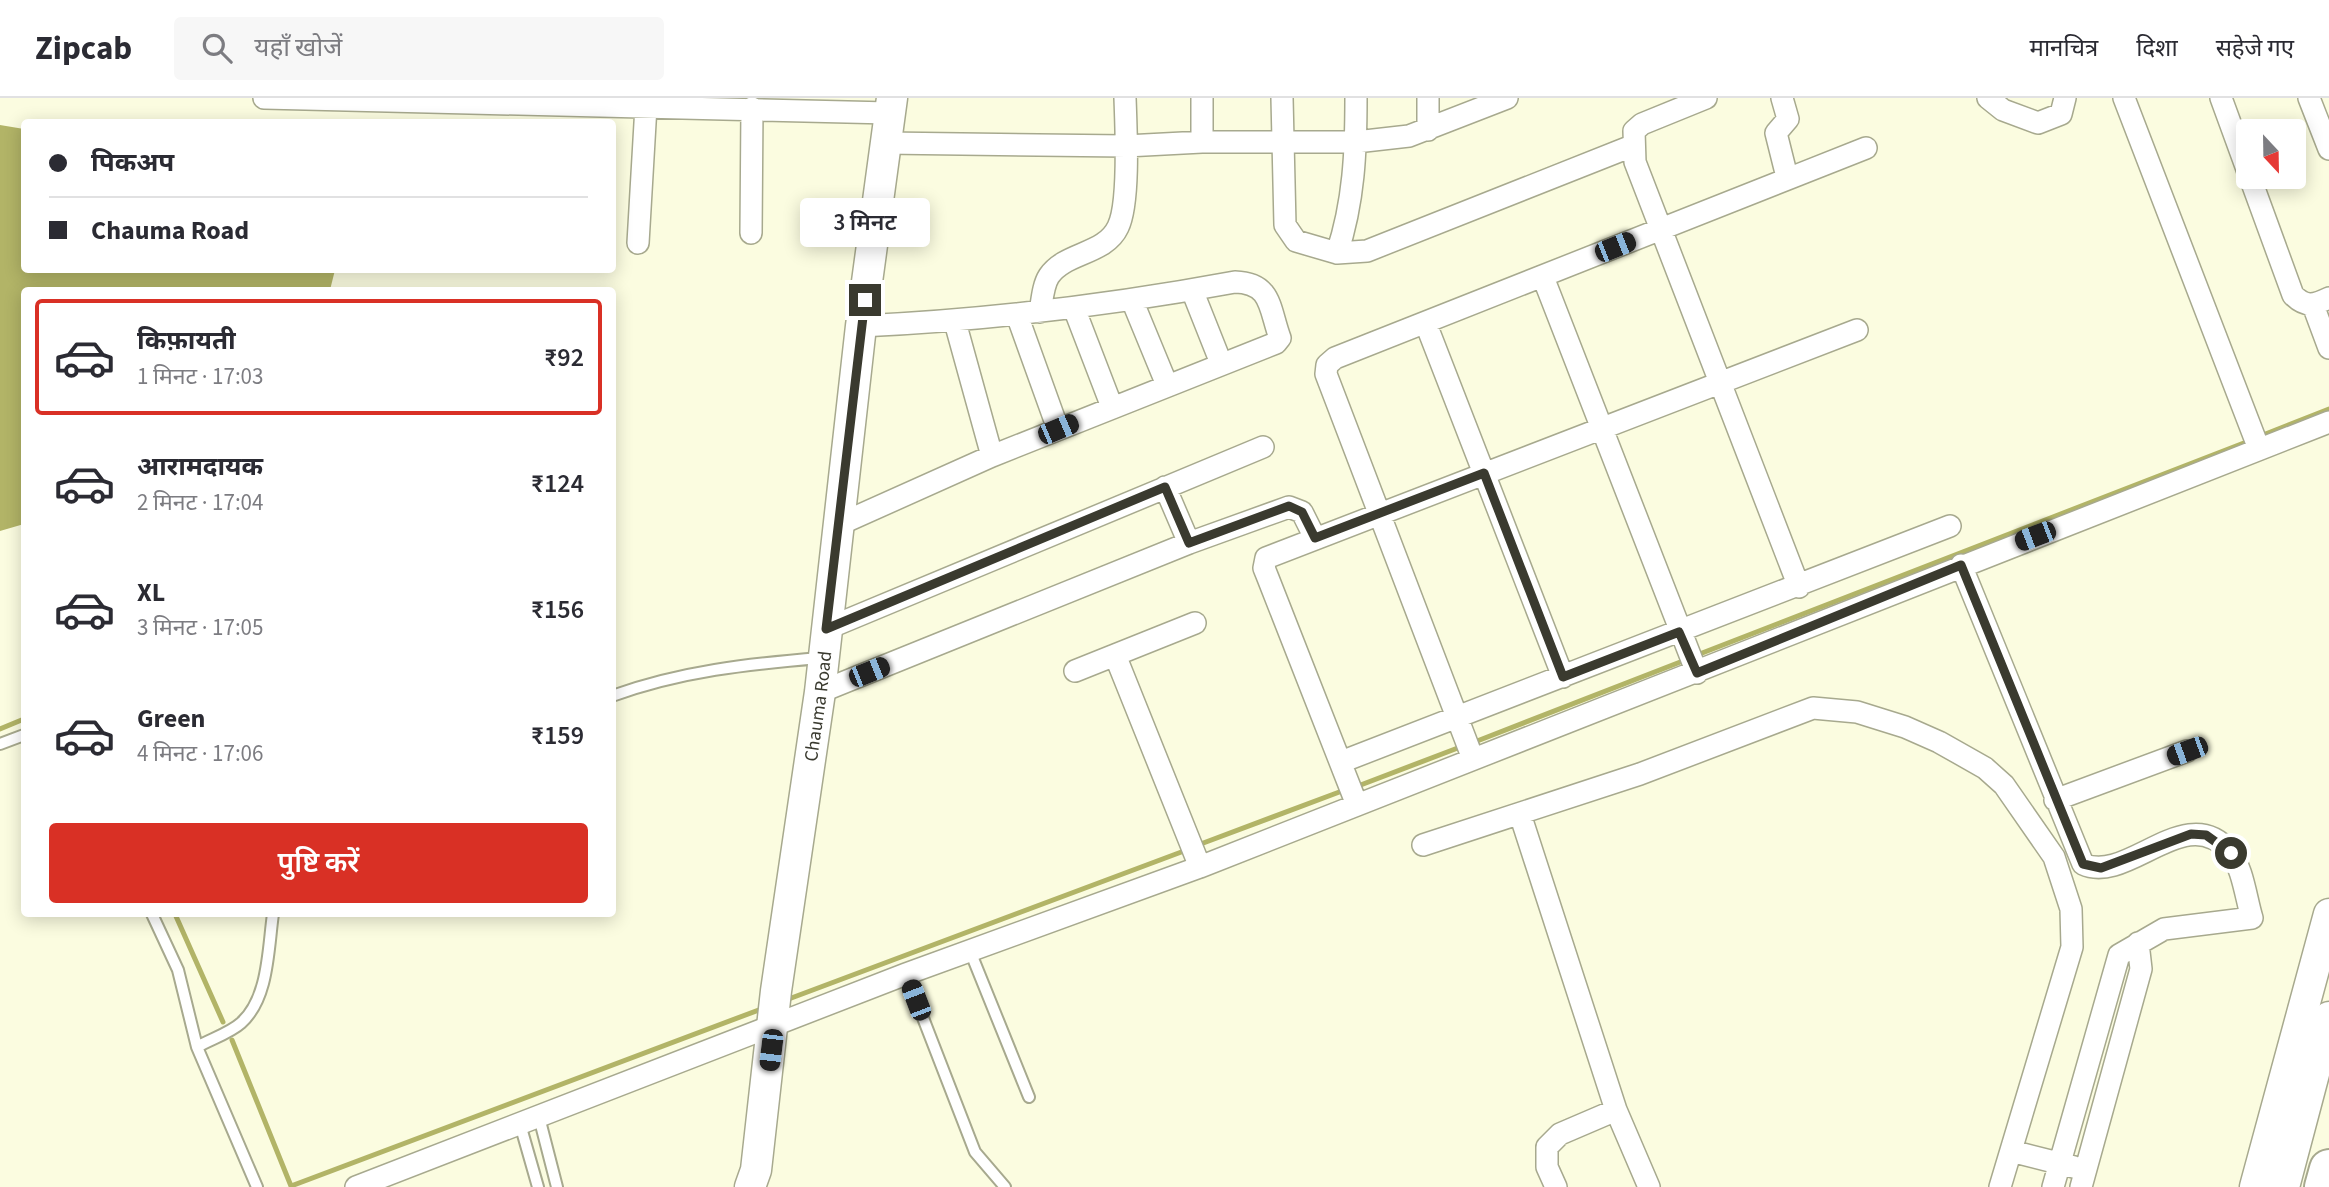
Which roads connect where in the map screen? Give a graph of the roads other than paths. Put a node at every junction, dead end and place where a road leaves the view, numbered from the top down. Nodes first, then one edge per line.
1 (264, 98) edge
2 (1125, 98) edge
3 (1202, 98) edge
4 (1282, 98) edge
5 (1356, 98) edge
6 (1428, 98) edge
7 (1507, 98) edge
8 (1706, 98) edge
9 (1782, 98) edge
10 (1988, 98) edge
11 (2065, 98) edge
12 (2124, 98) edge
13 (2221, 98) edge
14 (2309, 98) edge
15 (891, 105) edge
16 (646, 106) junction
17 (752, 108) junction
18 (1428, 130) junction
19 (1202, 142) junction
20 (1282, 142) junction
21 (1356, 142) junction
22 (885, 144) junction
23 (1126, 146) junction
24 (1632, 146) junction
25 (1866, 148) dead end
26 (2329, 149) edge
27 (1787, 177) junction
28 (1662, 228) junction
29 (751, 233) dead end
30 (638, 243) dead end
31 (1337, 253) junction
32 (1543, 276) junction
33 (1192, 290) junction
34 (1132, 300) junction
35 (2321, 302) edge
36 (1074, 308) junction
37 (1040, 312) junction
38 (1017, 315) junction
39 (955, 322) junction
40 (1426, 324) junction
41 (862, 326) junction
42 (1857, 330) dead end
43 (2329, 348) edge
44 (1221, 363) junction
45 (1722, 382) junction
46 (1167, 385) junction
47 (1112, 407) junction
48 (2329, 422) edge
49 (1601, 428) junction
50 (1058, 429) junction
51 (1263, 447) dead end
52 (2259, 449) junction
53 (992, 456) junction
54 (1484, 473) junction
55 (1165, 487) junction
56 (1381, 512) junction
57 (838, 525) junction
58 (1950, 526) dead end
59 (1315, 538) junction
60 (1189, 543) junction
61 (1961, 565) junction
62 (1799, 587) junction
63 (1195, 623) dead end
64 (825, 643) junction
65 (1115, 655) junction
66 (1689, 656) junction
67 (1075, 671) dead end
68 (1563, 677) junction
69 (820, 692) junction
70 (616, 695) edge
71 (1457, 718) junction
72 (21, 736) edge
73 (0, 744) edge
74 (2187, 751) dead end
75 (1473, 759) junction
76 (1341, 762) junction
77 (2055, 800) junction
78 (1357, 805) junction
79 (1520, 814) junction
80 (1423, 845) dead end
81 (1200, 867) junction
82 (2329, 914) edge
83 (153, 917) edge
84 (273, 917) edge
85 (2138, 943) junction
86 (970, 951) junction
87 (906, 974) junction
88 (775, 1011) junction
89 (2329, 1017) edge
90 (197, 1046) junction
91 (1029, 1097) dead end
92 (1616, 1110) junction
93 (529, 1121) junction
94 (2011, 1151) junction
95 (2059, 1164) junction
96 (2329, 1169) edge
97 (2083, 1178) edge
98 (366, 1185) edge
99 (257, 1187) edge
100 (538, 1187) edge
101 (557, 1187) edge
102 (750, 1187) edge
103 (1005, 1187) edge
104 (1556, 1187) edge
105 (1649, 1187) edge
106 (1999, 1187) edge
107 (2053, 1187) edge
108 (2255, 1187) edge
109 (2284, 1187) edge
110 (2324, 1187) edge

1 - 16 street
2 - 23 street
3 - 19 street
4 - 20 street
5 - 21 street
6 - 18 street
7 - 18 street
8 - 24 street
9 - 27 street
10 - 11 street
12 - 52 street
13 - 35 street
14 - 26 street
15 - 17 street
15 - 22 street, Chauma Road
16 - 17 street
16 - 30 street
17 - 29 street
18 - 21 street
19 - 20 street
19 - 23 street
20 - 21 street
20 - 31 street
21 - 31 street
22 - 23 street
22 - 41 street, Chauma Road
23 - 37 street
24 - 28 street
24 - 31 street
25 - 27 street
27 - 28 street
28 - 32 street
28 - 45 street
32 - 40 street
32 - 49 street
33 - 34 street
33 - 44 street
33 - 44 street
34 - 36 street
34 - 46 street
35 - 43 street
36 - 37 street
36 - 47 street
37 - 38 street
38 - 39 street
38 - 50 street
39 - 41 street
39 - 53 street
40 - 54 street
40 - 56 street
41 - 57 street, Chauma Road
42 - 45 street
44 - 46 street
45 - 49 street
45 - 62 street
46 - 47 street
47 - 50 street
48 - 52 street
49 - 54 street
49 - 66 street
50 - 53 street
51 - 55 street
52 - 61 street
53 - 57 street
54 - 56 street
54 - 68 street
55 - 60 street
55 - 64 street
56 - 59 street
56 - 71 street
57 - 64 street, Chauma Road
58 - 62 street
59 - 60 street
59 - 76 street
60 - 69 street
61 - 66 street
61 - 77 street
62 - 66 street
63 - 65 street
64 - 69 street, Chauma Road
64 - 70 lane
65 - 67 street
65 - 81 street
66 - 68 street
66 - 75 street
68 - 71 street
69 - 88 street, Chauma Road
71 - 75 street
71 - 76 street
72 - 73 lane
74 - 77 street
75 - 78 street
76 - 78 street
77 - 85 street
78 - 81 street
79 - 80 street
79 - 92 street
79 - 94 street
81 - 86 street
82 - 108 street
83 - 90 lane
84 - 90 lane
85 - 95 street
85 - 97 street
86 - 87 street
86 - 91 lane
87 - 88 street
87 - 103 lane
88 - 93 street
88 - 102 street, Chauma Road
89 - 109 street
90 - 99 lane
92 - 104 street
92 - 105 street
93 - 98 street
93 - 100 lane
93 - 101 lane
94 - 95 street
94 - 106 street
95 - 97 street
95 - 107 street
96 - 110 highway

